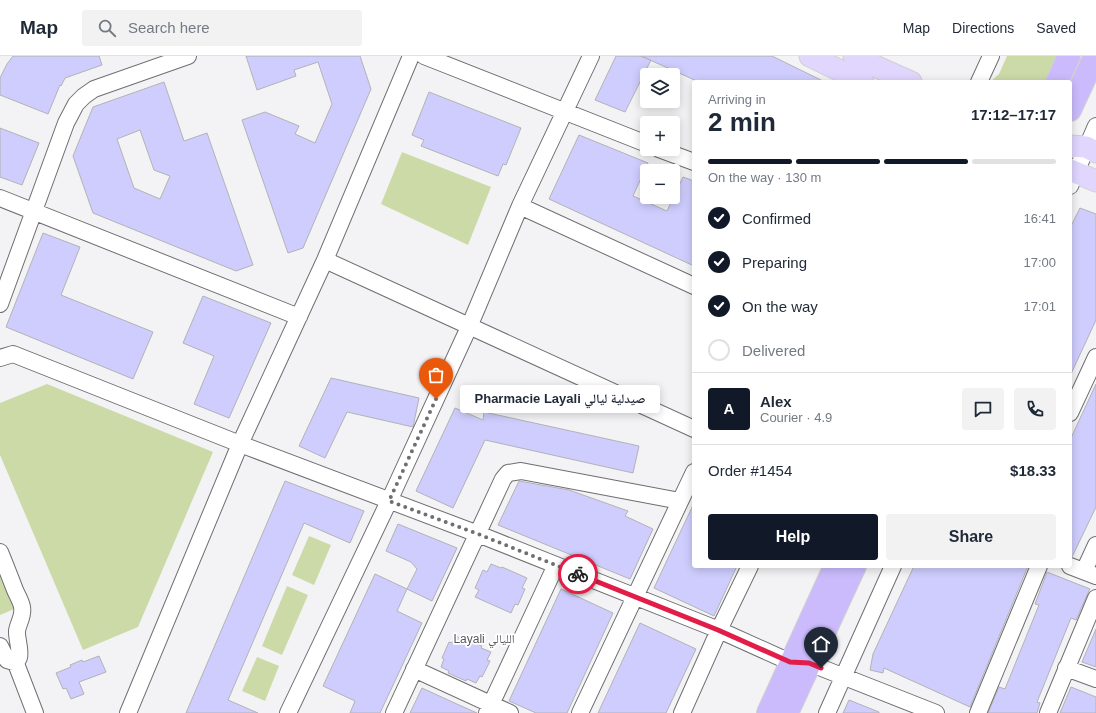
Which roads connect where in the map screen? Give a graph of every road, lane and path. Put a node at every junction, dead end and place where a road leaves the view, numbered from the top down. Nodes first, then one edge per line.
1 (188, 56) edge
2 (411, 56) edge
3 (424, 56) edge
4 (591, 56) edge
5 (810, 56) edge
6 (854, 56) edge
7 (991, 56) edge
8 (1069, 56) edge
9 (1095, 56) edge
10 (874, 68) edge
11 (906, 80) edge
12 (980, 80) edge
13 (1058, 80) edge
14 (1072, 106) edge
15 (564, 112) junction
16 (1096, 126) edge
17 (640, 141) edge
18 (1084, 148) edge
19 (678, 156) edge
20 (692, 161) edge
21 (1072, 176) edge
22 (1096, 180) edge
23 (0, 198) edge
24 (520, 206) junction
25 (33, 212) junction
26 (325, 260) junction
27 (692, 285) edge
28 (0, 304) edge
29 (298, 317) junction
30 (469, 327) junction
31 (1096, 357) edge
32 (0, 358) edge
33 (1072, 409) edge
34 (692, 428) edge
35 (240, 444) junction
36 (692, 476) edge
37 (389, 501) junction
38 (680, 501) junction
39 (478, 534) junction
40 (1096, 545) edge
41 (0, 552) edge
42 (556, 565) junction
43 (749, 568) edge
44 (834, 568) edge
45 (854, 568) edge
46 (892, 568) edge
47 (1038, 568) edge
48 (1083, 571) edge
49 (635, 598) junction
50 (1096, 598) edge
51 (718, 630) junction
52 (0, 646) edge
53 (15, 661) junction
54 (800, 662) junction
55 (1066, 668) junction
56 (414, 669) junction
57 (844, 677) junction
58 (1096, 679) edge
59 (490, 709) edge
60 (35, 713) edge
61 (128, 713) edge
62 (288, 713) edge
63 (394, 713) edge
64 (510, 713) edge
65 (580, 713) edge
66 (682, 713) edge
67 (768, 713) edge
68 (787, 713) edge
69 (827, 713) edge
70 (936, 713) edge
71 (978, 713) edge
72 (1048, 713) edge

1 - 25 street
2 - 26 street
3 - 15 street
4 - 15 street
5 - 10 main road
6 - 10 main road
7 - 12 street
8 - 13 highway
9 - 14 highway
10 - 11 main road
15 - 17 street
15 - 24 street
16 - 18 street
18 - 21 street
19 - 20 street
21 - 22 main road
23 - 25 street
24 - 27 street
24 - 30 street
25 - 28 street
25 - 29 street
26 - 29 street
26 - 30 street
29 - 35 street
30 - 34 street
30 - 37 street
31 - 33 street
32 - 35 street
35 - 37 street
35 - 61 street
36 - 38 street
37 - 39 street
37 - 62 street
38 - 39 street
38 - 49 street
39 - 42 street
39 - 56 street
40 - 48 street
41 - 53 street
42 - 49 street
42 - 59 street
43 - 51 street
44 - 54 highway
45 - 54 highway
46 - 57 street
47 - 71 street
49 - 51 street
49 - 65 street
50 - 55 street
51 - 54 street
51 - 66 street
52 - 53 street
53 - 60 street
54 - 57 street
54 - 67 highway
54 - 68 highway
55 - 58 street
55 - 72 street
56 - 59 street
56 - 63 street
57 - 69 street
57 - 70 street
59 - 64 street

